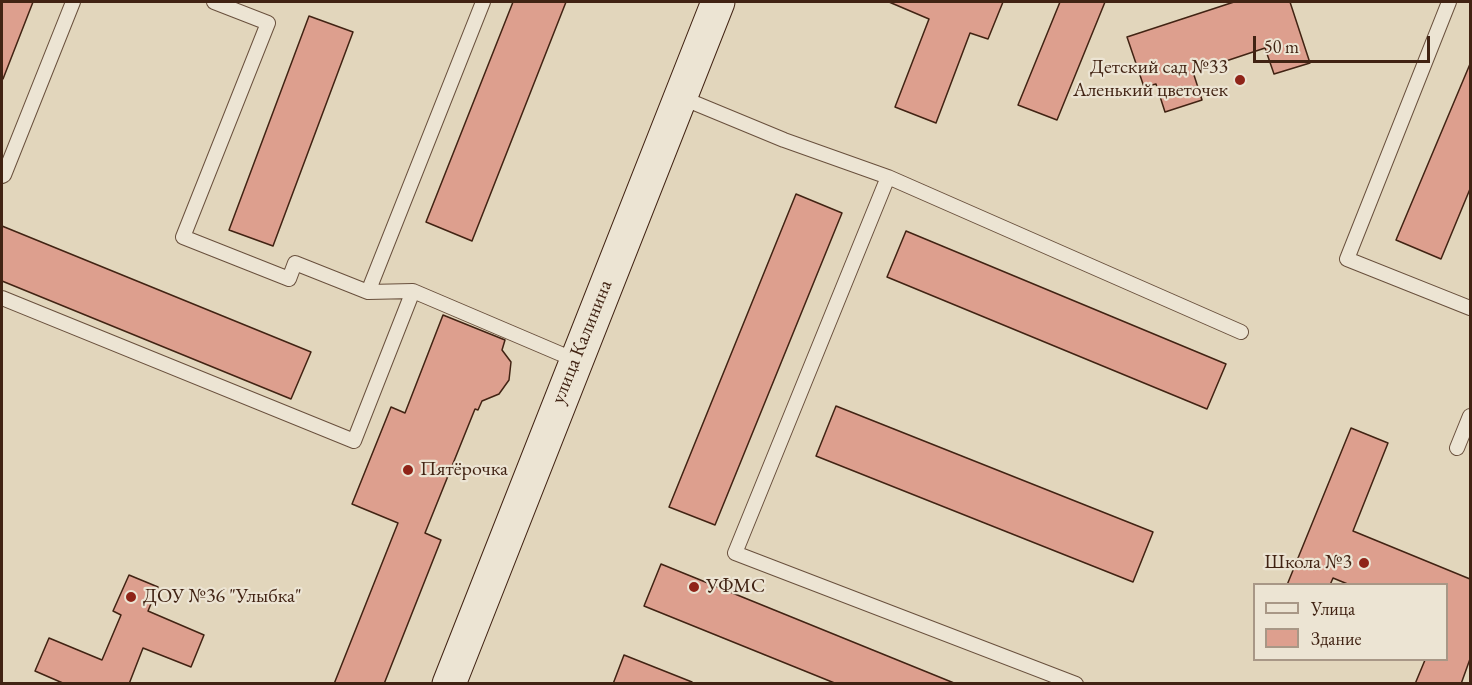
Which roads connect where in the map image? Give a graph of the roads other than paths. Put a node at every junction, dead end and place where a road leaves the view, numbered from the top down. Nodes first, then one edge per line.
1 (73, 2) edge
2 (214, 2) edge
3 (483, 2) edge
4 (718, 2) edge
5 (1449, 2) edge
6 (680, 97) junction
7 (2, 176) edge
8 (888, 177) junction
9 (413, 291) junction
10 (368, 292) junction
11 (2, 298) edge
12 (1470, 308) edge
13 (1241, 332) dead end
14 (575, 360) junction
15 (1470, 416) edge
16 (1457, 448) dead end
17 (449, 684) edge
18 (1076, 684) edge

1 - 7 lane
2 - 10 lane
3 - 10 lane
4 - 6 street, улица Калинина
5 - 12 lane
6 - 8 lane
6 - 14 street, улица Калинина
8 - 13 lane
8 - 18 lane
9 - 10 lane
9 - 11 lane
9 - 14 lane
14 - 17 street, улица Калинина
15 - 16 lane

